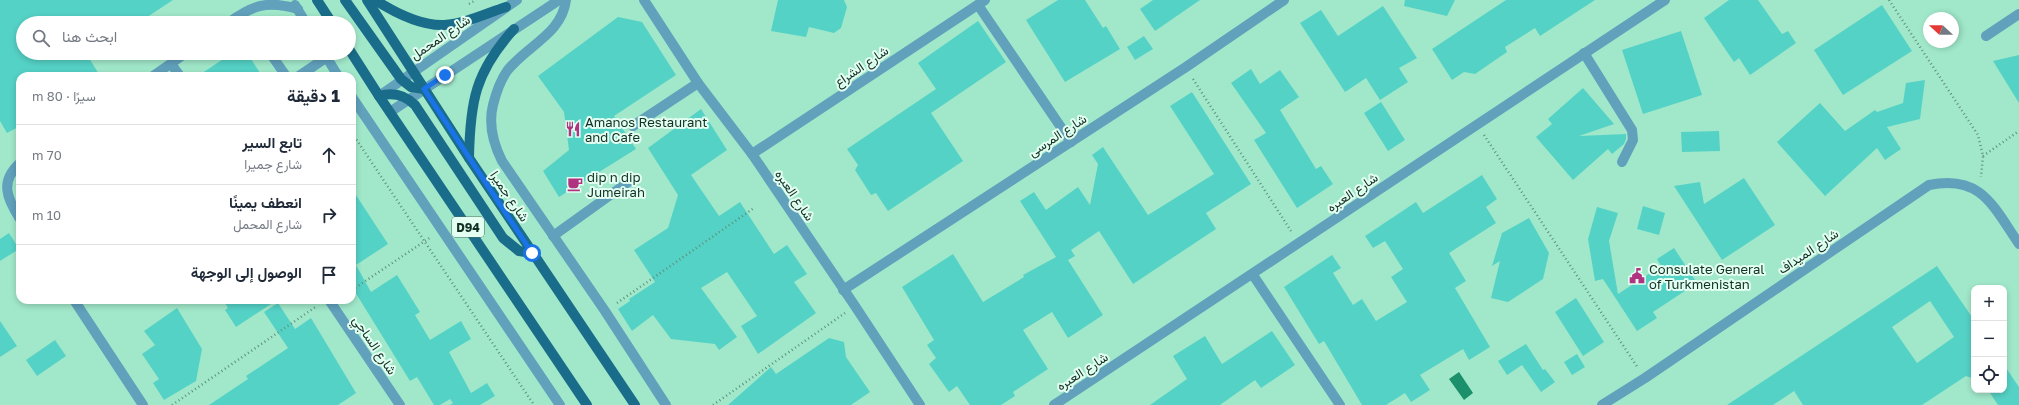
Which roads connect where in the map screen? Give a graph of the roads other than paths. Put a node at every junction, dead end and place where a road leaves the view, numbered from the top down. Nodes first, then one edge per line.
1 (292, 0) edge
2 (318, 0) edge
3 (345, 0) edge
4 (367, 0) edge
5 (375, 0) edge
6 (517, 0) edge
7 (558, 0) edge
8 (566, 0) edge
9 (1284, 0) edge
10 (1665, 0) edge
11 (642, 1) edge
12 (255, 2) edge
13 (981, 3) edge
14 (1271, 3) edge
15 (506, 7) junction
16 (298, 9) junction
17 (2019, 14) edge
18 (237, 16) edge
19 (302, 16) edge
20 (328, 16) edge
21 (514, 29) junction
22 (1986, 36) dead end
23 (1584, 53) junction
24 (176, 60) edge
25 (275, 60) edge
26 (320, 60) edge
27 (329, 60) edge
28 (356, 60) edge
29 (171, 64) junction
30 (413, 71) junction
31 (159, 72) edge
32 (177, 72) edge
33 (283, 72) edge
34 (304, 72) edge
35 (336, 72) edge
36 (400, 79) junction
37 (698, 83) junction
38 (424, 89) junction
39 (378, 96) junction
40 (409, 99) junction
41 (356, 103) edge
42 (390, 112) junction
43 (633, 126) dead end
44 (1071, 142) junction
45 (752, 154) junction
46 (469, 158) junction
47 (1622, 162) dead end
48 (16, 166) edge
49 (634, 178) dead end
50 (16, 213) edge
51 (553, 236) junction
52 (2019, 244) edge
53 (532, 253) junction
54 (1253, 275) junction
55 (843, 290) junction
56 (77, 304) edge
57 (332, 304) edge
58 (143, 405) edge
59 (400, 405) edge
60 (560, 405) edge
61 (587, 405) edge
62 (635, 405) edge
63 (666, 405) edge
64 (920, 405) edge
65 (1054, 405) edge
66 (1340, 405) edge
67 (1602, 405) edge

1 - 16 street
2 - 20 main road
3 - 36 main road
4 - 30 main road, شارع جميرا
5 - 15 main road
6 - 15 street, شارع المحمل
7 - 21 street
8 - 51 street
9 - 14 street, شارع المرسى
10 - 23 street, شارع العبره
11 - 37 street, شارع العبره
12 - 16 street
12 - 18 street
13 - 44 street
13 - 45 street, شارع الشراع
14 - 44 street, شارع المرسى
15 - 30 street, شارع المحمل
16 - 19 street
17 - 22 street
21 - 38 street
21 - 46 main road
23 - 47 street
23 - 54 street, شارع العبره
24 - 29 street
25 - 33 street
26 - 34 street
27 - 35 street
28 - 39 main road, D94
29 - 31 street
29 - 32 street
30 - 36 street, شارع المحمل
30 - 38 main road, شارع جميرا
36 - 38 main road
36 - 39 street, شارع المحمل
37 - 43 street
37 - 45 street, شارع العبره
38 - 40 street
38 - 46 main road, شارع جميرا
39 - 40 main road
39 - 42 main road, D94
40 - 42 street
40 - 53 main road
41 - 60 street
42 - 61 main road, D94
44 - 55 street, شارع المرسى
45 - 55 street, شارع العبره
46 - 53 main road, شارع جميرا
48 - 50 street
49 - 51 street
51 - 63 street
52 - 67 street, شارع الميداف
53 - 62 main road, شارع جميرا
54 - 65 street, شارع العبره
54 - 66 street
55 - 64 street, شارع العبره
56 - 58 street
57 - 59 street, شارع الساجي

